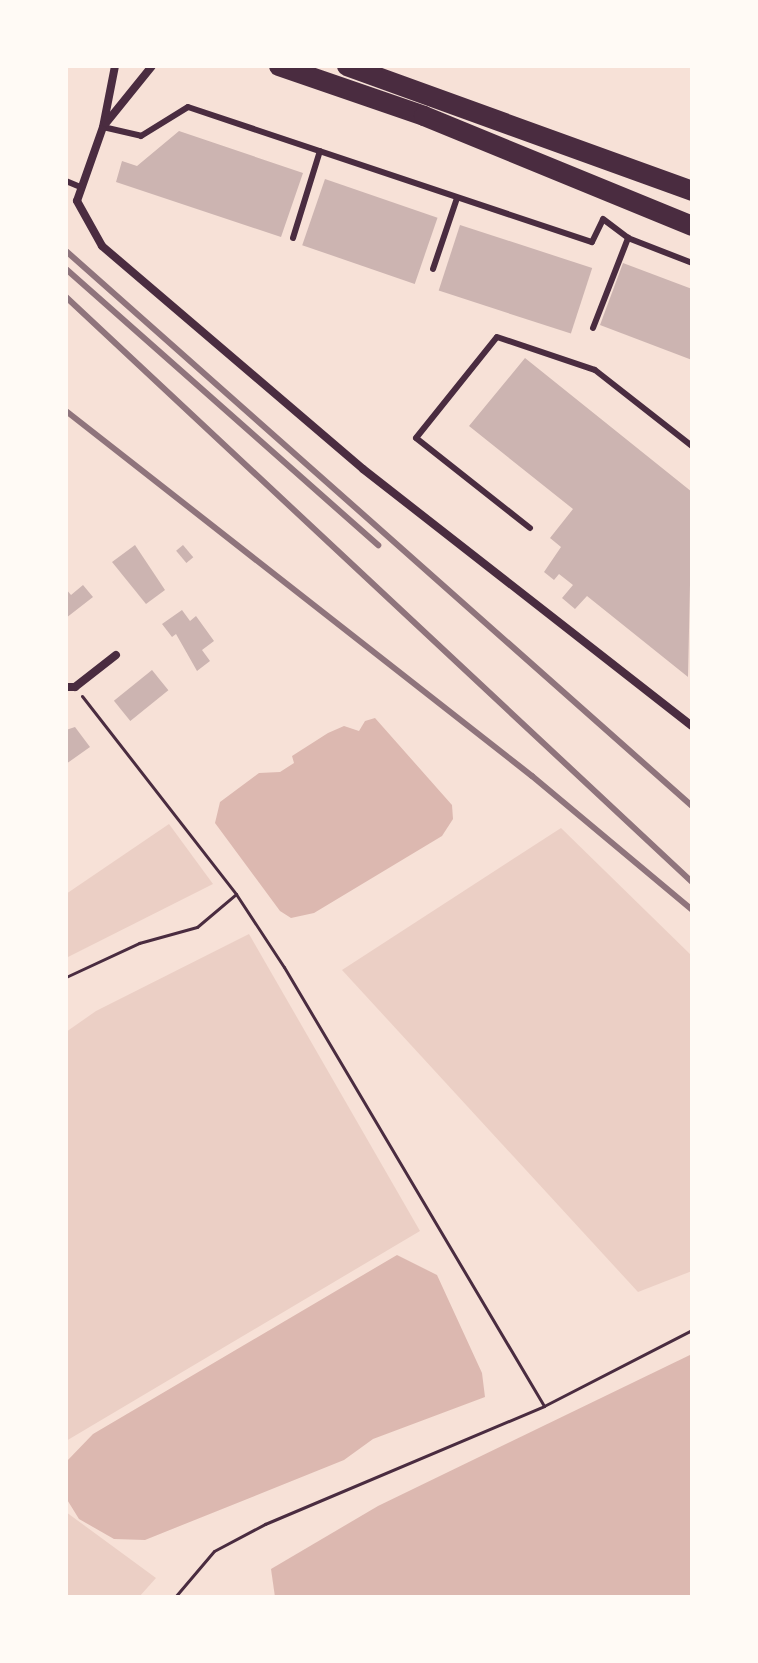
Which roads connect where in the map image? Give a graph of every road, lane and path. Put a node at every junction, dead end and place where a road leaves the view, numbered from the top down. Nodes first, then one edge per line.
1 (115, 66) edge
2 (152, 66) edge
3 (279, 66) edge
4 (347, 66) edge
5 (103, 127) junction
6 (320, 151) junction
7 (66, 181) edge
8 (78, 186) junction
9 (692, 191) edge
10 (457, 198) junction
11 (692, 226) edge
12 (293, 238) dead end
13 (628, 238) junction
14 (692, 263) edge
15 (433, 269) dead end
16 (593, 328) dead end
17 (692, 446) edge
18 (530, 528) dead end
19 (116, 655) dead end
20 (70, 687) edge
21 (692, 726) edge
22 (236, 894) junction
23 (66, 977) edge
24 (692, 1330) edge
25 (544, 1406) junction
26 (175, 1597) edge

1 - 5 street
2 - 5 street
3 - 11 main road
4 - 9 main road
5 - 6 lane
5 - 8 street
6 - 10 lane
6 - 12 lane
7 - 8 lane
8 - 21 street
10 - 13 lane
10 - 15 lane
13 - 14 lane
13 - 16 lane
17 - 18 lane
19 - 20 street
20 - 22 path
22 - 23 path
22 - 25 path
24 - 25 path
25 - 26 path

